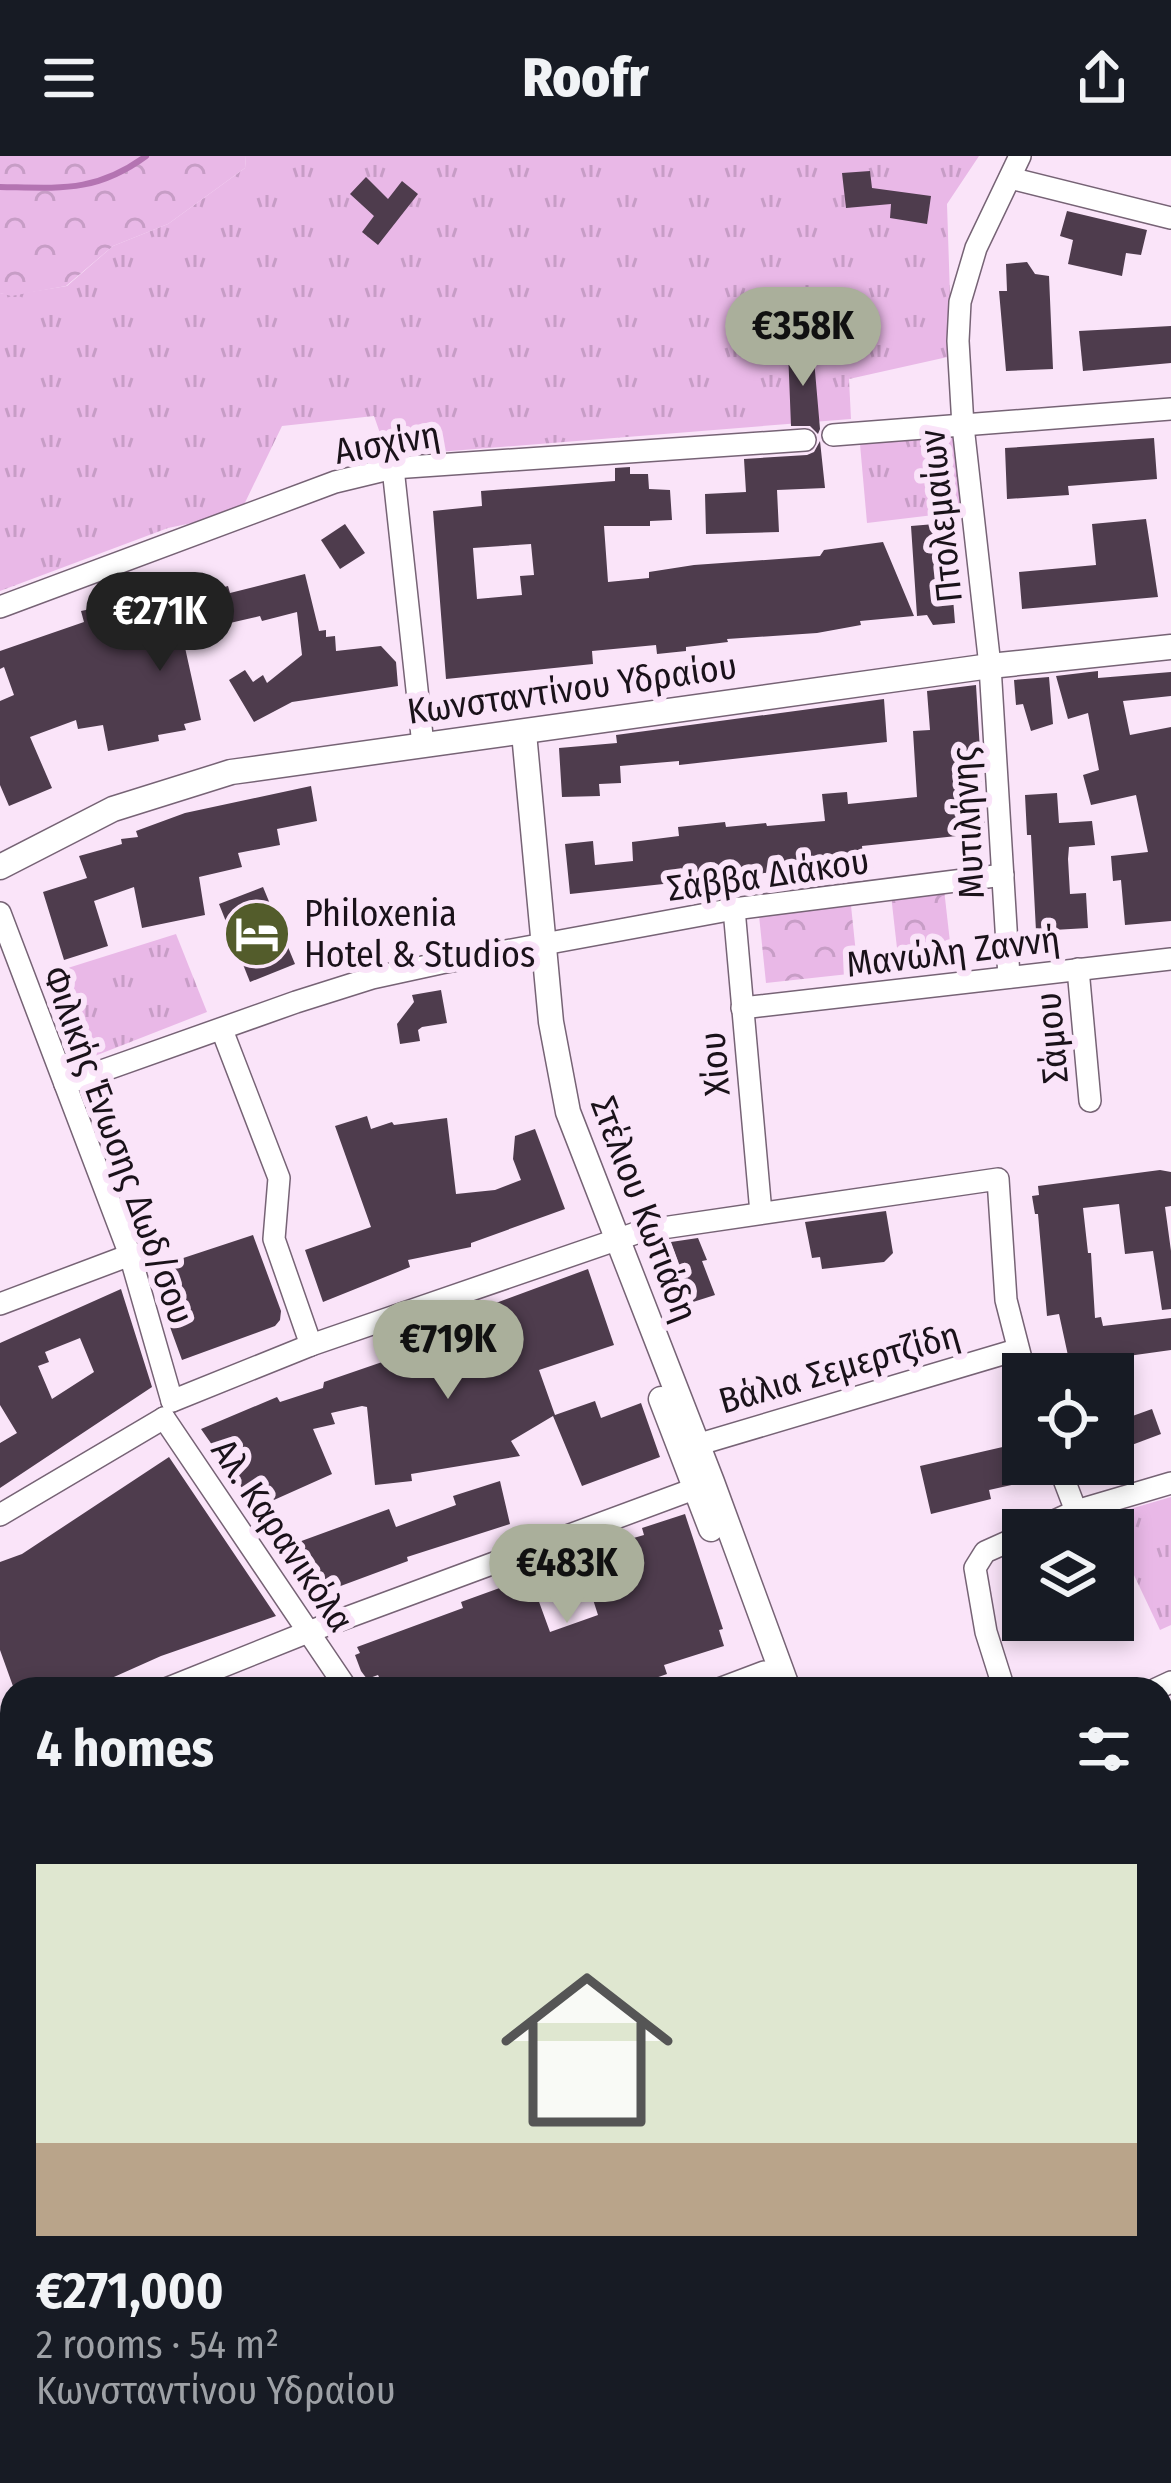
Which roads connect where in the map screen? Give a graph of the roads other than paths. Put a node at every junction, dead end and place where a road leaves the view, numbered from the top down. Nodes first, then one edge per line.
1 (1020, 156) edge
2 (1010, 178) junction
3 (1171, 218) edge
4 (1171, 409) edge
5 (963, 426) junction
6 (833, 435) dead end
7 (805, 440) dead end
8 (393, 468) junction
9 (0, 607) edge
10 (1171, 647) edge
11 (990, 666) junction
12 (516, 734) junction
13 (423, 745) junction
14 (0, 867) edge
15 (1003, 875) junction
16 (734, 909) junction
17 (0, 913) edge
18 (537, 946) junction
19 (1171, 959) edge
20 (1078, 970) junction
21 (1009, 977) junction
22 (742, 1008) junction
23 (222, 1030) junction
24 (65, 1084) junction
25 (1090, 1101) dead end
26 (761, 1213) junction
27 (608, 1241) junction
28 (130, 1255) junction
29 (2, 1296) edge
30 (311, 1345) junction
31 (1016, 1350) junction
32 (1017, 1353) edge
33 (168, 1409) junction
34 (689, 1446) junction
35 (1171, 1484) edge
36 (704, 1485) junction
37 (1083, 1509) edge
38 (0, 1515) edge
39 (1002, 1544) edge
40 (308, 1632) junction
41 (196, 1677) edge
42 (339, 1677) edge
43 (767, 1677) edge
44 (783, 1677) edge
45 (1000, 1677) edge

1 - 2 street, Πτολεμαίων
2 - 3 street
2 - 5 street, Πτολεμαίων
4 - 5 street
5 - 6 street
5 - 11 street, Πτολεμαίων
7 - 8 street, Αισχίνη
8 - 9 street, Αισχίνη
8 - 13 street
10 - 11 street, Κωνσταντίνου Υδραίου
11 - 12 street, Κωνσταντίνου Υδραίου
11 - 15 street, Μυτιλήνης
12 - 13 street, Κωνσταντίνου Υδραίου
12 - 18 street, Στέλιου Κωτιάδη
13 - 14 street, Κωνσταντίνου Υδραίου
15 - 16 street, Σάββα Διάκου
15 - 21 street, Μυτιλήνης
16 - 18 street, Σάββα Διάκου
16 - 22 street, Χίου
17 - 24 street, Φιλικής Ένωσης Δωδ/σου
18 - 23 street, Σάββα Διάκου
18 - 27 street, Στέλιου Κωτιάδη
19 - 20 street, Μανώλη Ζαννή
20 - 21 street, Μανώλη Ζαννή
20 - 25 street, Σάμου
21 - 22 street, Μανώλη Ζαννή
22 - 26 street, Χίου
23 - 24 street, Σάββα Διάκου
23 - 30 street
24 - 28 street, Φιλικής Ένωσης Δωδ/σου
26 - 27 street
26 - 31 street
27 - 30 street
27 - 34 street, Στέλιου Κωτιάδη
28 - 29 street
28 - 33 street, Φιλικής Ένωσης Δωδ/σου
30 - 33 street
31 - 32 street
31 - 34 street, Βάλια Σεμερτζίδη
33 - 38 street
33 - 40 street, Αλ. Καρανικόλα
34 - 36 street, Στέλιου Κωτιάδη
35 - 37 street
36 - 40 street
36 - 43 street, Στέλιου Κωτιάδη
36 - 44 street, Στέλιου Κωτιάδη
39 - 45 street
40 - 41 street
40 - 42 street, Αλ. Καρανικόλα

